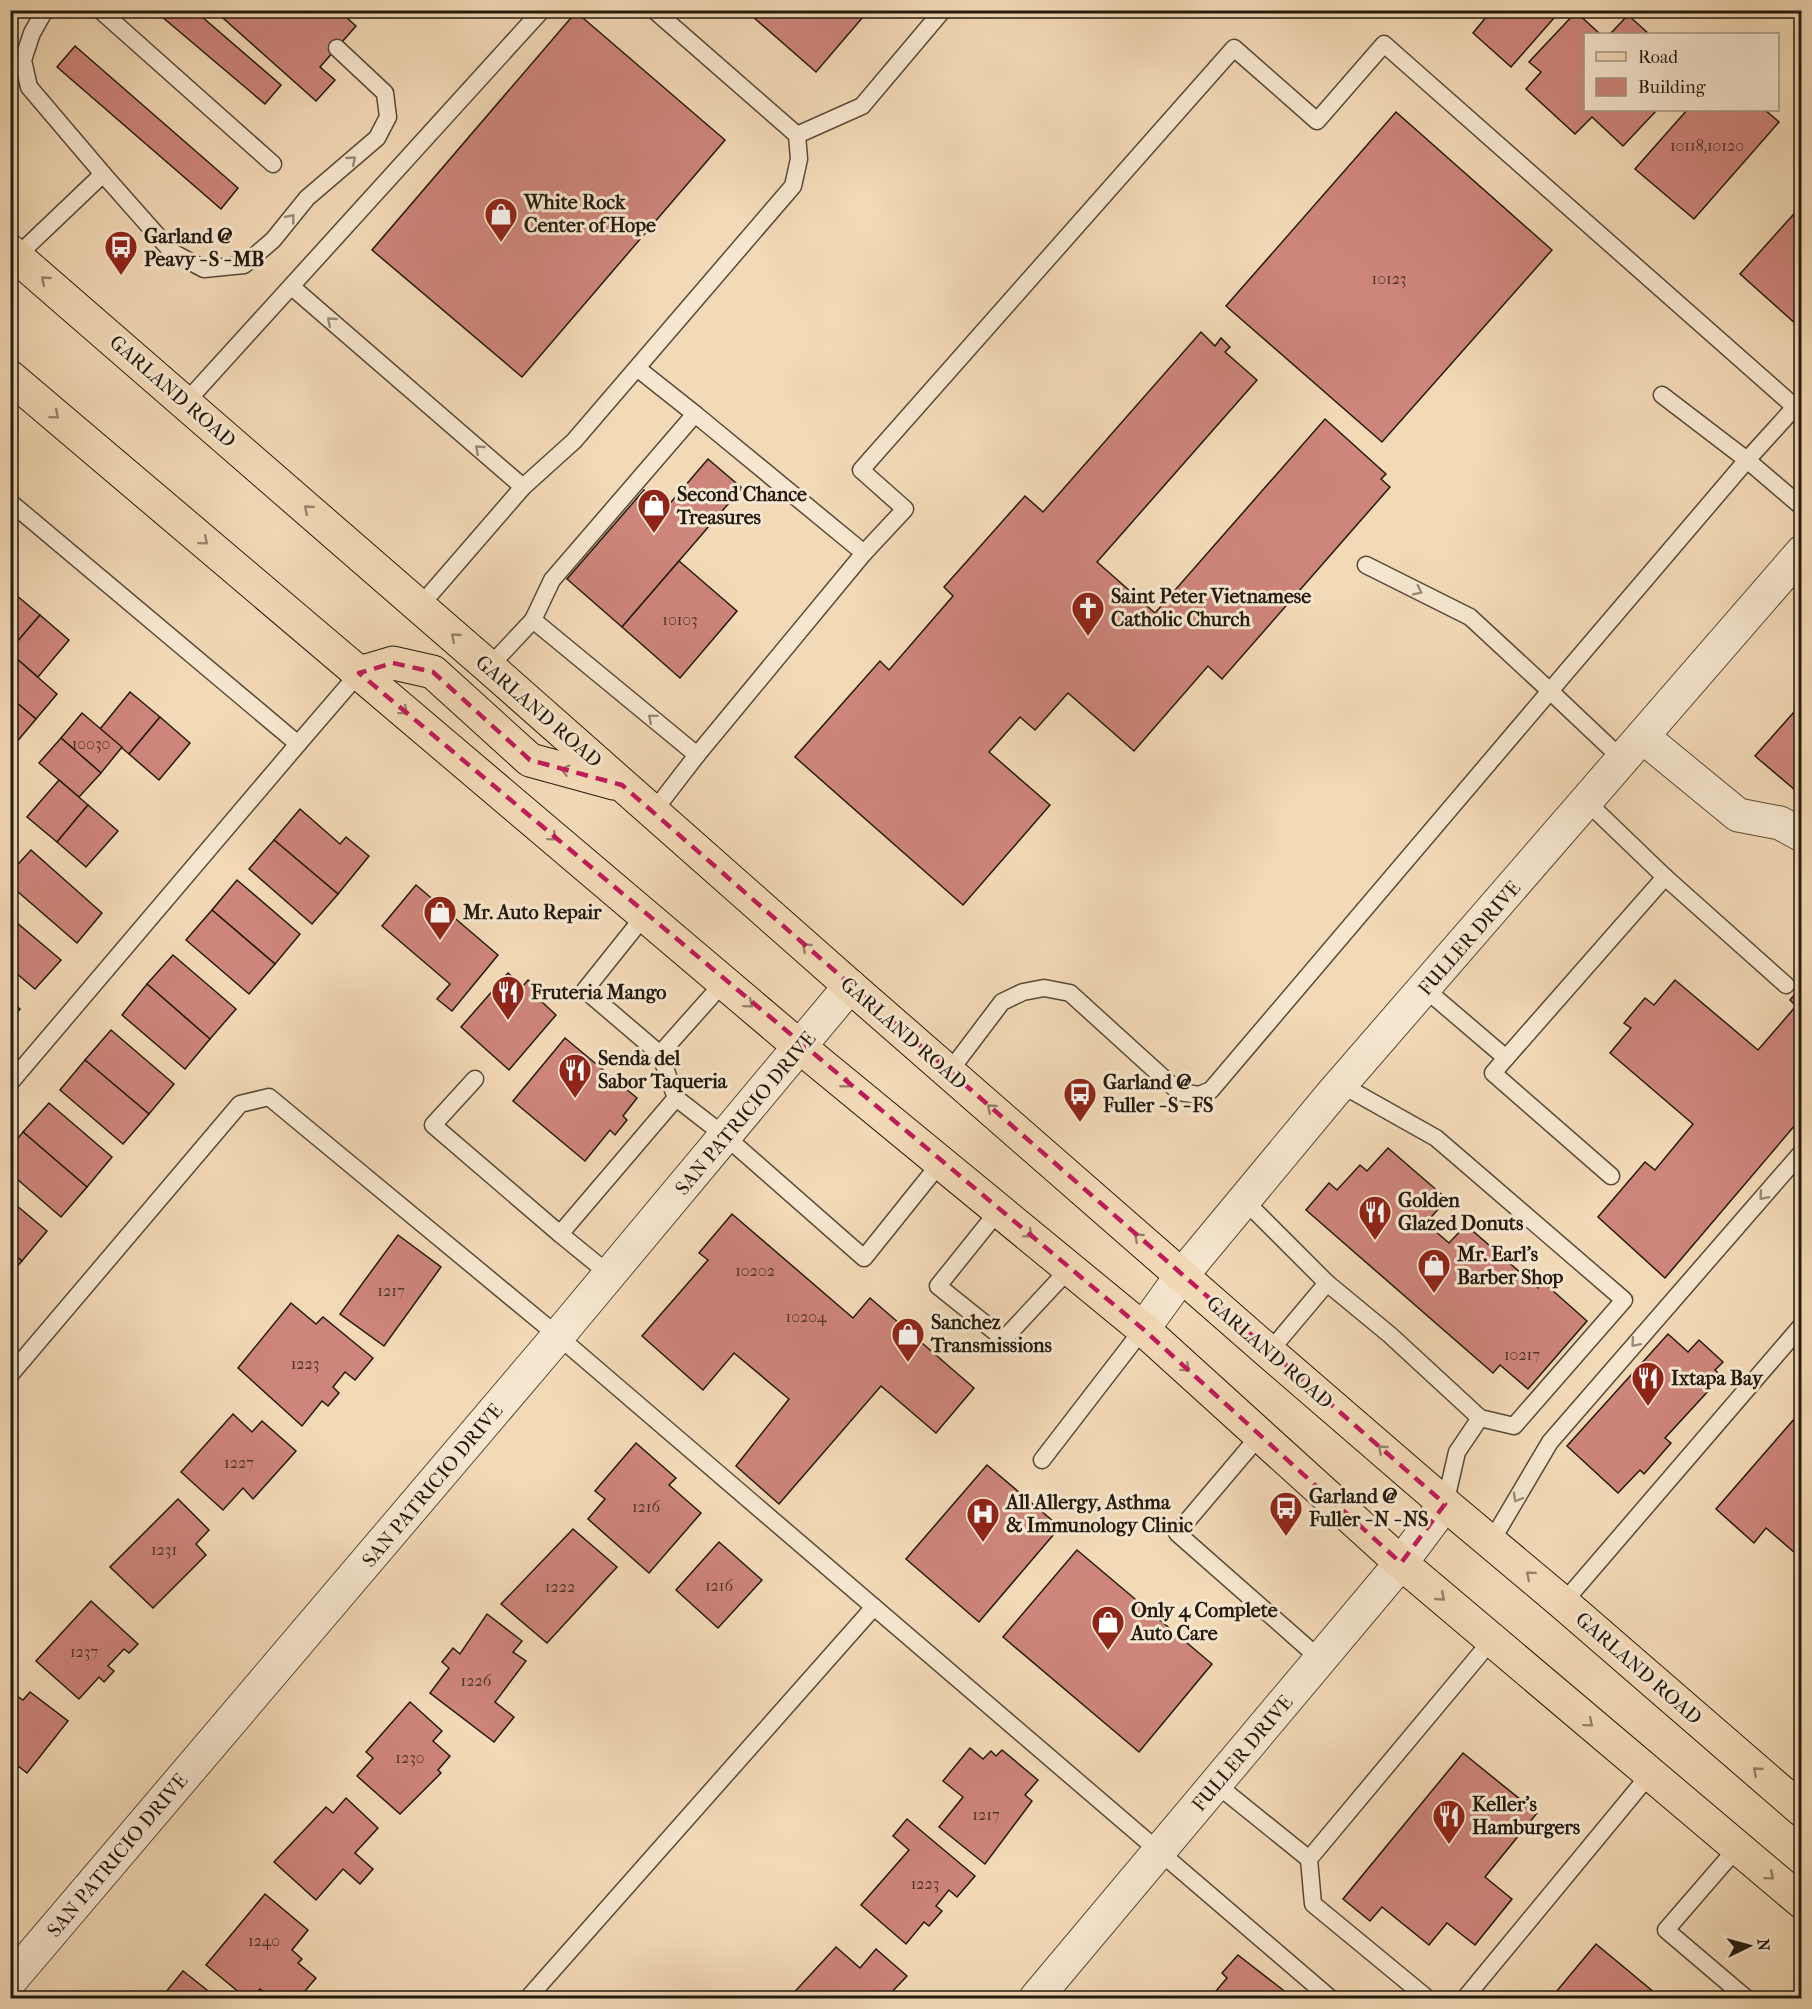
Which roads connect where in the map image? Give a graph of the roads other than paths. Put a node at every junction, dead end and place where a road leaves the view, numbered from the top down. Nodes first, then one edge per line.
1 (45, 10) edge
2 (100, 10) edge
3 (542, 10) edge
4 (654, 10) edge
5 (943, 10) edge
6 (337, 48) dead end
7 (796, 135) junction
8 (273, 164) dead end
9 (104, 174) junction
10 (14, 253) edge
11 (292, 287) junction
12 (637, 368) junction
13 (10, 377) edge
14 (1662, 394) dead end
15 (186, 402) junction
16 (695, 414) junction
17 (1747, 460) junction
18 (523, 487) junction
19 (10, 502) edge
20 (1802, 507) edge
21 (1802, 552) edge
22 (864, 553) junction
23 (1366, 566) dead end
24 (420, 606) junction
25 (533, 620) junction
26 (489, 667) junction
27 (359, 673) junction
28 (1550, 691) junction
29 (298, 744) junction
30 (1633, 748) junction
31 (697, 755) junction
32 (622, 785) junction
33 (1587, 802) junction
34 (653, 812) junction
35 (1802, 834) edge
36 (1665, 877) junction
37 (645, 915) junction
38 (724, 982) junction
39 (1786, 985) dead end
40 (850, 986) junction
41 (1424, 988) junction
42 (800, 1047) junction
43 (660, 1054) junction
44 (1506, 1058) junction
45 (949, 1072) junction
46 (474, 1079) dead end
47 (10, 1083) edge
48 (1340, 1084) junction
49 (676, 1098) junction
50 (725, 1136) junction
51 (1802, 1152) edge
52 (941, 1162) junction
53 (1611, 1176) dead end
54 (1244, 1200) junction
55 (999, 1210) junction
56 (560, 1233) junction
57 (1070, 1268) junction
58 (609, 1274) junction
59 (1182, 1275) junction
60 (1327, 1283) junction
61 (1802, 1325) edge
62 (1143, 1329) junction
63 (558, 1336) junction
64 (1269, 1352) junction
65 (10, 1375) edge
66 (1480, 1418) junction
67 (1260, 1435) junction
68 (1042, 1460) dead end
69 (1445, 1504) junction
70 (1491, 1542) junction
71 (1401, 1563) junction
72 (1563, 1602) junction
73 (874, 1607) junction
74 (1491, 1641) junction
75 (1320, 1659) junction
76 (1650, 1774) junction
77 (1216, 1784) junction
78 (1802, 1810) edge
79 (1737, 1848) junction
80 (1158, 1853) junction
81 (1309, 1858) junction
82 (1802, 1902) edge
83 (10, 1981) edge
84 (528, 1998) edge
85 (1036, 1998) edge
86 (1330, 1998) edge
87 (1427, 1998) edge
88 (1465, 1998) edge
89 (1746, 1998) edge

1 - 9 lane
2 - 8 lane
3 - 11 lane
4 - 7 lane
5 - 7 lane
9 -> 6 lane
7 - 12 lane
9 - 10 lane
15 -> 10 main road, GARLAND ROAD
11 - 15 lane
18 -> 11 lane
12 - 16 lane
12 - 18 lane
13 -> 27 main road
14 - 17 lane
24 -> 15 main road, GARLAND ROAD
16 - 22 lane
16 - 25 lane
17 - 20 lane
17 - 22 lane
17 - 28 lane
18 - 24 lane
19 - 29 lane
21 - 30 street, FULLER DRIVE
22 - 31 lane
23 -> 28 lane
26 -> 24 main road, GARLAND ROAD
25 - 26 lane
31 -> 25 lane
26 - 32 main road, GARLAND ROAD
27 - 29 lane
32 -> 27 main road
27 -> 37 main road
28 - 30 lane
28 - 45 lane
29 - 47 lane
30 - 33 street, FULLER DRIVE
30 - 35 street
31 - 34 lane
32 - 34 main road, GARLAND ROAD
33 - 36 lane
33 - 41 street, FULLER DRIVE
40 -> 34 main road, GARLAND ROAD
36 - 39 lane
36 - 44 lane
37 - 38 main road
37 - 43 lane
38 -> 42 main road
38 - 43 lane
40 - 42 street, SAN PATRICIO DRIVE
40 - 45 main road, GARLAND ROAD
41 - 44 lane
41 - 48 street, FULLER DRIVE
42 - 50 street, SAN PATRICIO DRIVE
42 -> 52 main road
43 - 49 lane
44 - 53 lane
59 -> 45 main road, GARLAND ROAD
46 - 56 lane
48 - 54 street, FULLER DRIVE
48 - 66 lane
49 - 50 lane
49 - 56 lane
50 - 52 lane
50 - 58 street, SAN PATRICIO DRIVE
51 -> 70 lane
52 - 55 main road
54 - 59 street, FULLER DRIVE
54 - 60 lane
55 -> 57 main road
55 - 57 lane
56 - 58 lane
57 - 62 main road
58 - 63 street, SAN PATRICIO DRIVE
59 - 62 street, FULLER DRIVE
59 - 64 main road, GARLAND ROAD
60 - 64 lane
60 - 66 lane
61 - 72 lane
62 -> 67 main road
62 - 68 lane
63 - 65 lane
63 - 73 lane
63 - 83 street, SAN PATRICIO DRIVE
69 -> 64 main road, GARLAND ROAD
66 - 69 lane
67 - 71 main road
67 - 75 lane
69 - 70 main road, GARLAND ROAD
69 - 71 street, FULLER DRIVE
72 -> 70 main road, GARLAND ROAD
71 -> 74 main road
71 - 75 street, FULLER DRIVE
78 -> 72 main road, GARLAND ROAD
73 - 80 lane
73 - 84 lane
74 -> 76 main road
74 - 81 lane
75 - 77 street, FULLER DRIVE
76 - 79 main road
76 - 88 lane
77 - 80 street, FULLER DRIVE
77 - 81 lane
79 -> 82 main road
79 - 89 lane
80 - 85 street, FULLER DRIVE
80 - 86 lane
81 - 87 lane

